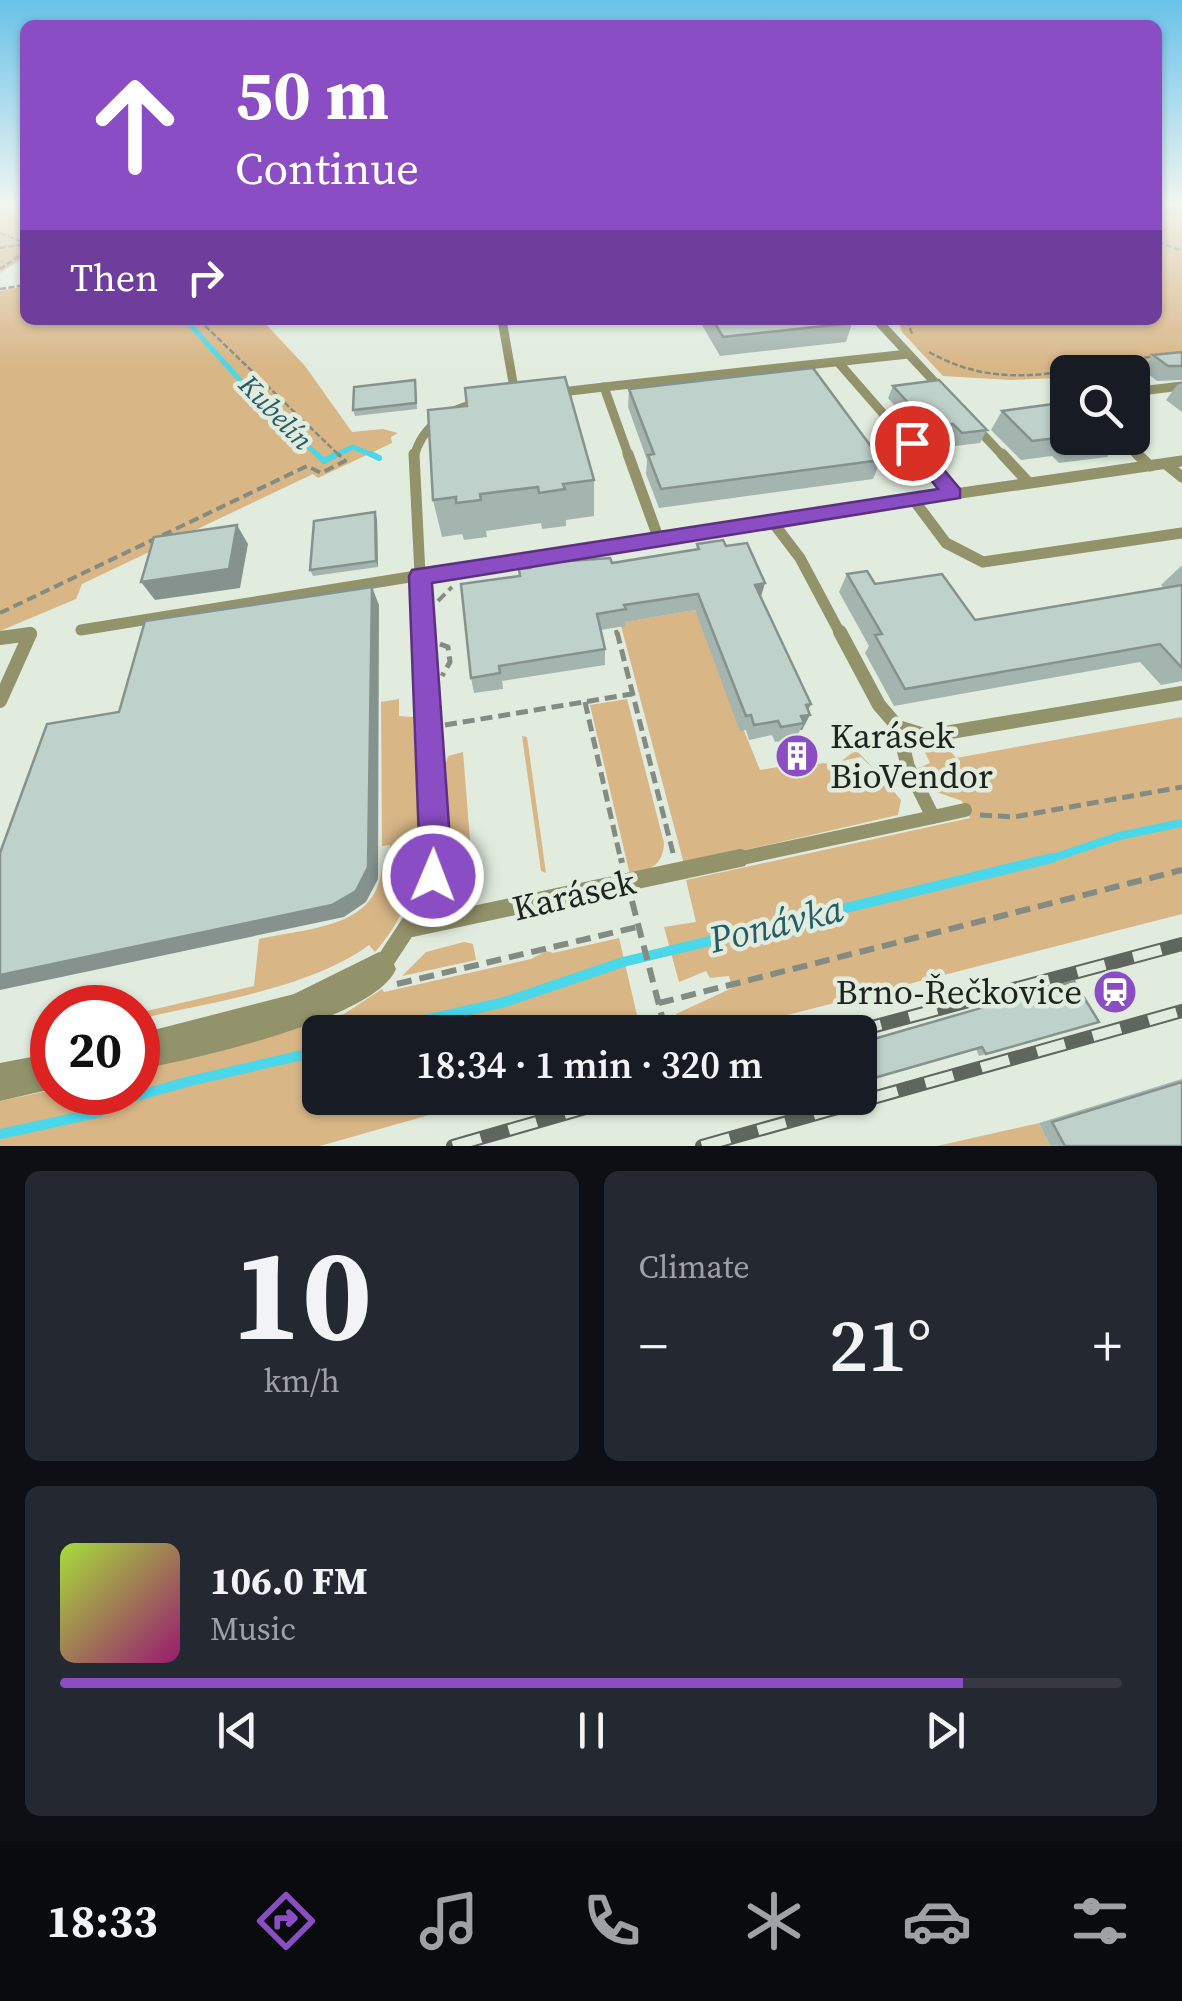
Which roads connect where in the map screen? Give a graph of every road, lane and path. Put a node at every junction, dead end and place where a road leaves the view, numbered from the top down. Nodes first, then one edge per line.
1 (203, 325) edge
2 (503, 325) edge
3 (882, 325) edge
4 (908, 325) edge
5 (912, 334) dead end
6 (922, 346) dead end
7 (908, 354) junction
8 (1162, 356) edge
9 (838, 362) junction
10 (604, 386) junction
11 (1182, 386) edge
12 (1150, 390) edge
13 (948, 397) edge
14 (516, 398) junction
15 (961, 411) edge
16 (1137, 455) edge
17 (1182, 461) edge
18 (1166, 464) junction
19 (1150, 466) junction
20 (1182, 478) edge
21 (1028, 482) junction
22 (953, 494) junction
23 (912, 499) junction
24 (771, 520) junction
25 (1182, 533) edge
26 (658, 537) junction
27 (460, 568) junction
28 (420, 576) junction
29 (436, 606) dead end
30 (0, 613) edge
31 (81, 630) dead end
32 (616, 630) dead end
33 (0, 638) edge
34 (438, 643) dead end
35 (441, 678) dead end
36 (1182, 693) edge
37 (632, 694) junction
38 (0, 701) edge
39 (585, 702) junction
40 (442, 708) dead end
41 (898, 726) junction
42 (1182, 787) edge
43 (964, 810) joint
44 (933, 816) junction
45 (1182, 870) edge
46 (678, 872) junction
47 (626, 883) junction
48 (412, 928) junction
49 (641, 929) junction
50 (379, 970) junction
51 (659, 1003) junction
52 (662, 1015) edge
53 (160, 1046) edge
54 (30, 1076) edge
55 (0, 1082) edge

1 - 30 path
2 - 14 lane
3 - 7 lane
4 - 5 path
6 - 8 path
7 - 9 lane
7 - 13 lane
9 - 10 lane
9 - 22 lane
10 - 14 lane
10 - 26 lane
11 - 12 lane
14 - 28 lane
15 - 21 lane
16 - 19 lane
17 - 18 lane
18 - 19 lane
18 - 20 lane
19 - 21 lane
21 - 22 lane
22 - 23 lane
23 - 24 lane
23 - 25 lane
24 - 26 lane
24 - 41 lane
26 - 27 lane
27 - 28 lane
27 - 29 path
28 - 31 lane
28 - 48 lane
32 - 37 path
33 - 38 lane
34 - 35 path
36 - 41 lane
37 - 39 path
37 - 46 path
39 - 40 path
39 - 47 path
41 - 44 lane
42 - 43 path
43 - 44 lane, Karásek
44 - 46 lane, Karásek
45 - 51 path
46 - 47 lane, Karásek
47 - 48 lane, Karásek
47 - 49 path
48 - 50 lane
49 - 50 path
49 - 51 path
50 - 53 street
51 - 52 path
54 - 55 street

